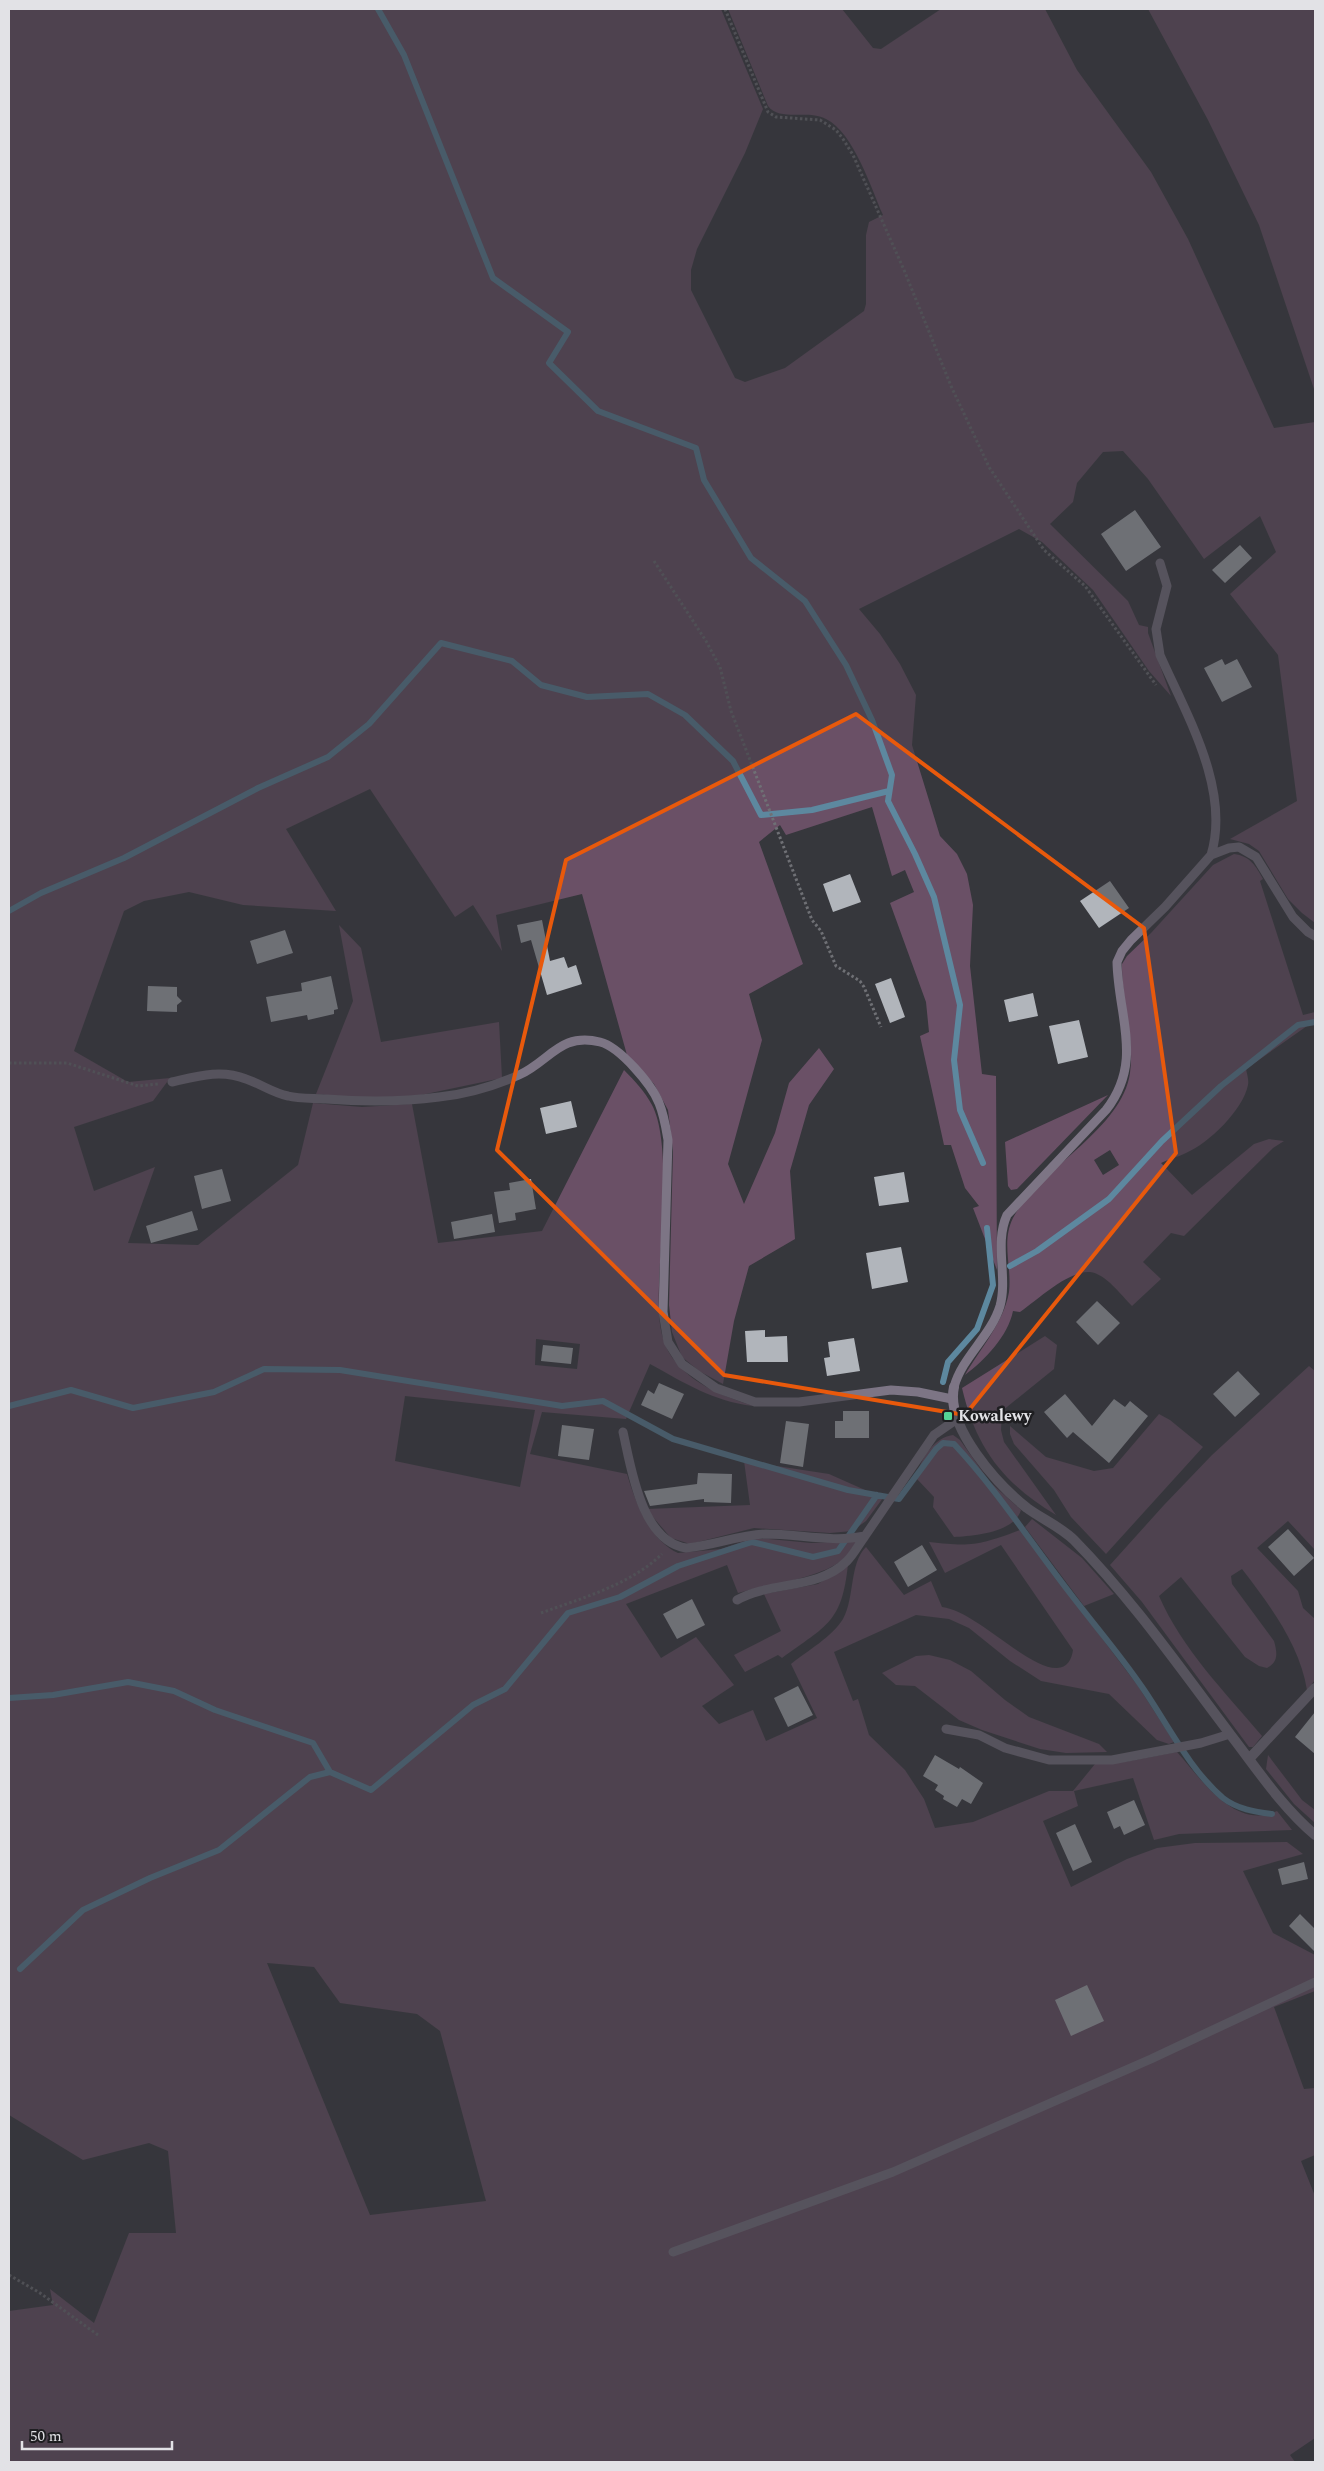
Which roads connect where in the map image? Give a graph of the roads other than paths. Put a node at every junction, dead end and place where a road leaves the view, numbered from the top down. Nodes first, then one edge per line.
1 (1160, 563) dead end
2 (1211, 855) junction
3 (1315, 936) edge
4 (172, 1082) road end
5 (954, 1387) joint
6 (952, 1399) junction
7 (957, 1419) junction
8 (623, 1432) dead end
9 (865, 1536) junction
10 (737, 1600) dead end
11 (1315, 1688) edge
12 (946, 1729) dead end
13 (1230, 1734) junction
14 (1249, 1760) junction
15 (1315, 1835) edge
16 (1315, 1982) edge
17 (673, 2252) dead end

1 - 2 lane
2 - 3 lane
2 - 5 lane
4 - 6 lane
5 - 6 street
6 - 7 street
7 - 9 lane
7 - 13 street
8 - 9 lane
9 - 10 lane
11 - 14 street
12 - 13 lane
13 - 14 street
14 - 15 street
16 - 17 lane

